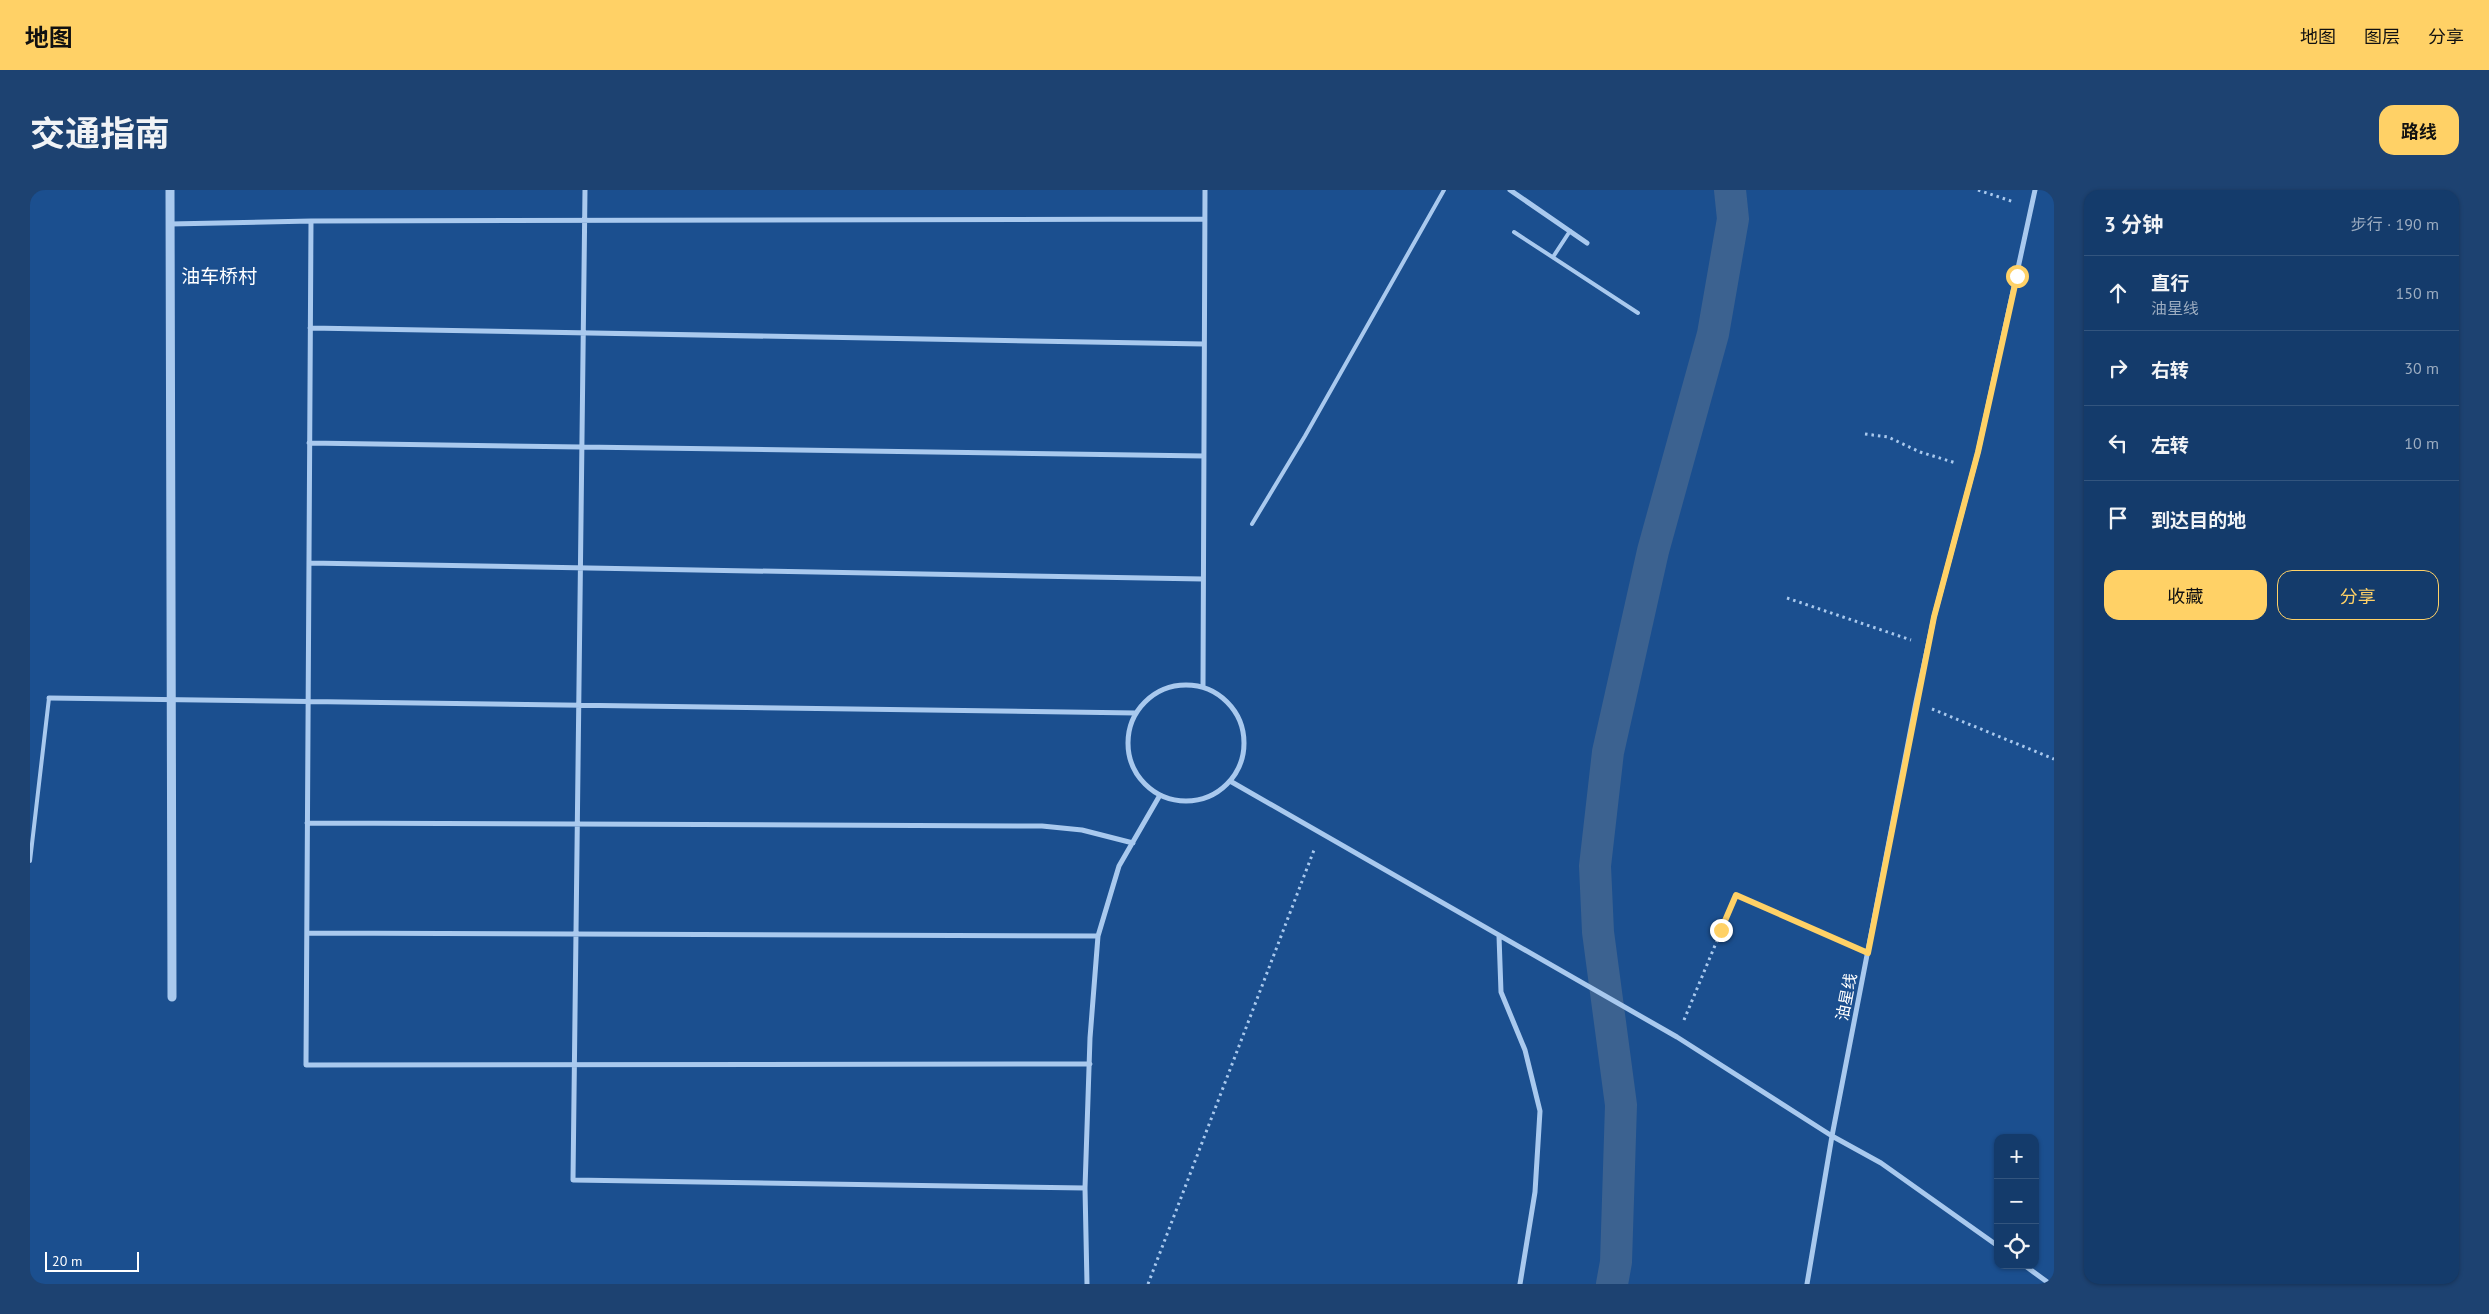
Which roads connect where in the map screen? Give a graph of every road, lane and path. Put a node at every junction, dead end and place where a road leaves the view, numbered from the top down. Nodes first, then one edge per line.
1 (170, 190) edge
2 (585, 190) edge
3 (1205, 190) edge
4 (1444, 190) edge
5 (1510, 190) edge
6 (1978, 190) edge
7 (2035, 190) edge
8 (2031, 207) junction
9 (1205, 219) junction
10 (584, 220) junction
11 (310, 221) junction
12 (170, 224) junction
13 (1570, 231) junction
14 (1514, 232) dead end
15 (1587, 243) dead end
16 (1554, 258) junction
17 (1638, 312) dead end
18 (310, 328) junction
19 (583, 333) junction
20 (1204, 344) junction
21 (1865, 434) dead end
22 (309, 444) junction
23 (582, 447) junction
24 (1204, 456) junction
25 (1974, 468) junction
26 (1252, 524) dead end
27 (309, 562) junction
28 (580, 568) junction
29 (1203, 579) junction
30 (1787, 598) dead end
31 (1928, 646) junction
32 (1203, 687) junction
33 (49, 698) joint
34 (171, 699) junction
35 (308, 701) junction
36 (1916, 702) junction
37 (578, 705) junction
38 (1136, 713) junction
39 (2054, 760) edge
40 (1230, 781) junction
41 (1160, 795) junction
42 (307, 823) junction
43 (577, 824) junction
44 (1320, 833) junction
45 (1133, 843) junction
46 (30, 861) edge
47 (306, 933) junction
48 (576, 934) junction
49 (1098, 936) junction
50 (1499, 936) junction
51 (1868, 953) junction
52 (172, 997) dead end
53 (1677, 1037) junction
54 (1090, 1064) junction
55 (574, 1065) junction
56 (1832, 1136) junction
57 (1085, 1188) junction
58 (1994, 1243) edge
59 (2029, 1269) edge
60 (1087, 1284) edge
61 (1148, 1284) edge
62 (1520, 1284) edge
63 (1807, 1284) edge
64 (2050, 1284) edge

1 - 12 street
2 - 10 street
3 - 9 street
4 - 26 lane
5 - 13 street
6 - 8 path
7 - 8 street, 油星线
8 - 25 street, 油星线
9 - 10 street
9 - 20 street
10 - 11 street
10 - 19 street
11 - 12 street
11 - 18 street
12 - 34 street
13 - 15 street
13 - 16 lane
14 - 16 lane
16 - 17 lane
18 - 19 street
18 - 22 street
19 - 20 street
19 - 23 street
20 - 24 street
21 - 25 path
22 - 23 street
22 - 27 street
23 - 24 street
23 - 28 street
24 - 29 street
25 - 31 street, 油星线
27 - 28 street
27 - 35 street
28 - 29 street
28 - 37 street
29 - 32 street
30 - 31 path
31 - 36 street, 油星线
32 - 38 street
32 - 40 street
33 - 34 street
33 - 46 lane
34 - 35 street
34 - 52 street
35 - 37 street
35 - 42 street
36 - 39 path
36 - 51 street, 油星线
37 - 38 street
37 - 43 street
38 - 41 street
40 - 41 street
40 - 44 street
41 - 45 street
42 - 43 street
42 - 47 street
43 - 45 street
43 - 48 street
44 - 50 street
44 - 61 path
45 - 49 street
47 - 48 street
47 - 55 street
48 - 49 street
48 - 55 street
49 - 54 street
50 - 53 street
50 - 62 street
51 - 53 path
51 - 56 street, 油星线
53 - 56 street
54 - 55 street
54 - 57 street
55 - 57 street
56 - 58 street
56 - 63 street, 油星线
57 - 60 street
59 - 64 street

